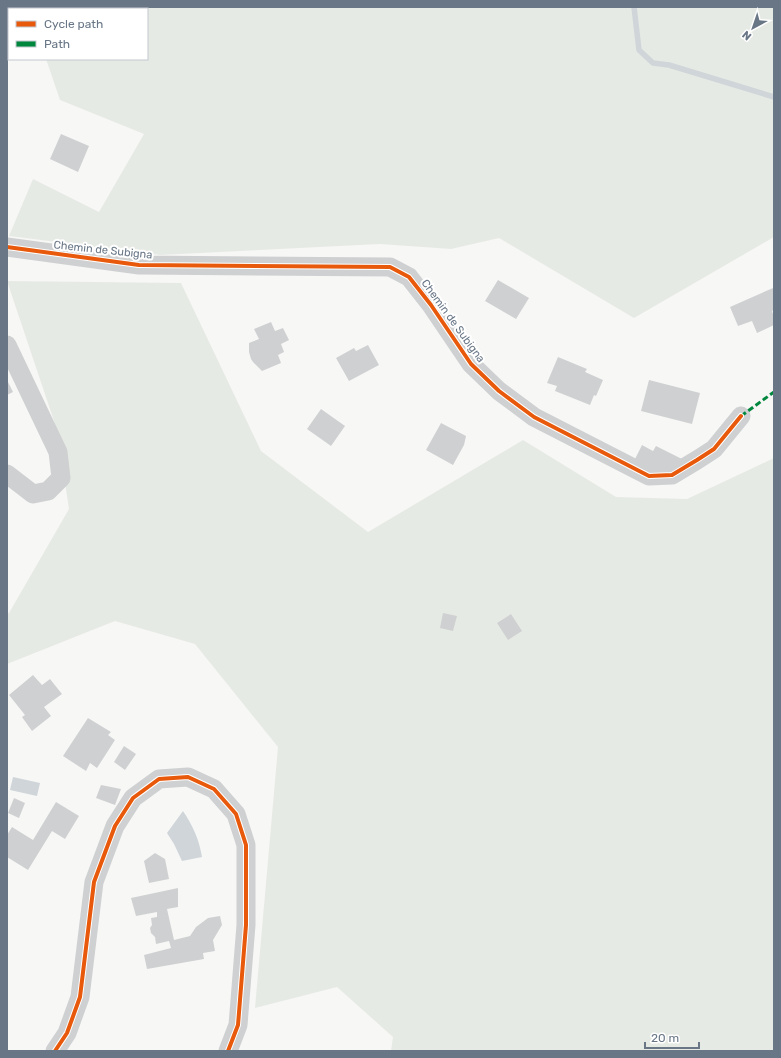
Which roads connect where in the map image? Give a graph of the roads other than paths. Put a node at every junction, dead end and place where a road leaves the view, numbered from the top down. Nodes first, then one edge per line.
1 (7, 247) edge
2 (7, 345) edge
3 (741, 416) dead end
4 (7, 474) edge
5 (55, 1051) edge
6 (228, 1051) edge

1 - 3 street, Chemin de Subigna
2 - 4 street
5 - 6 street

